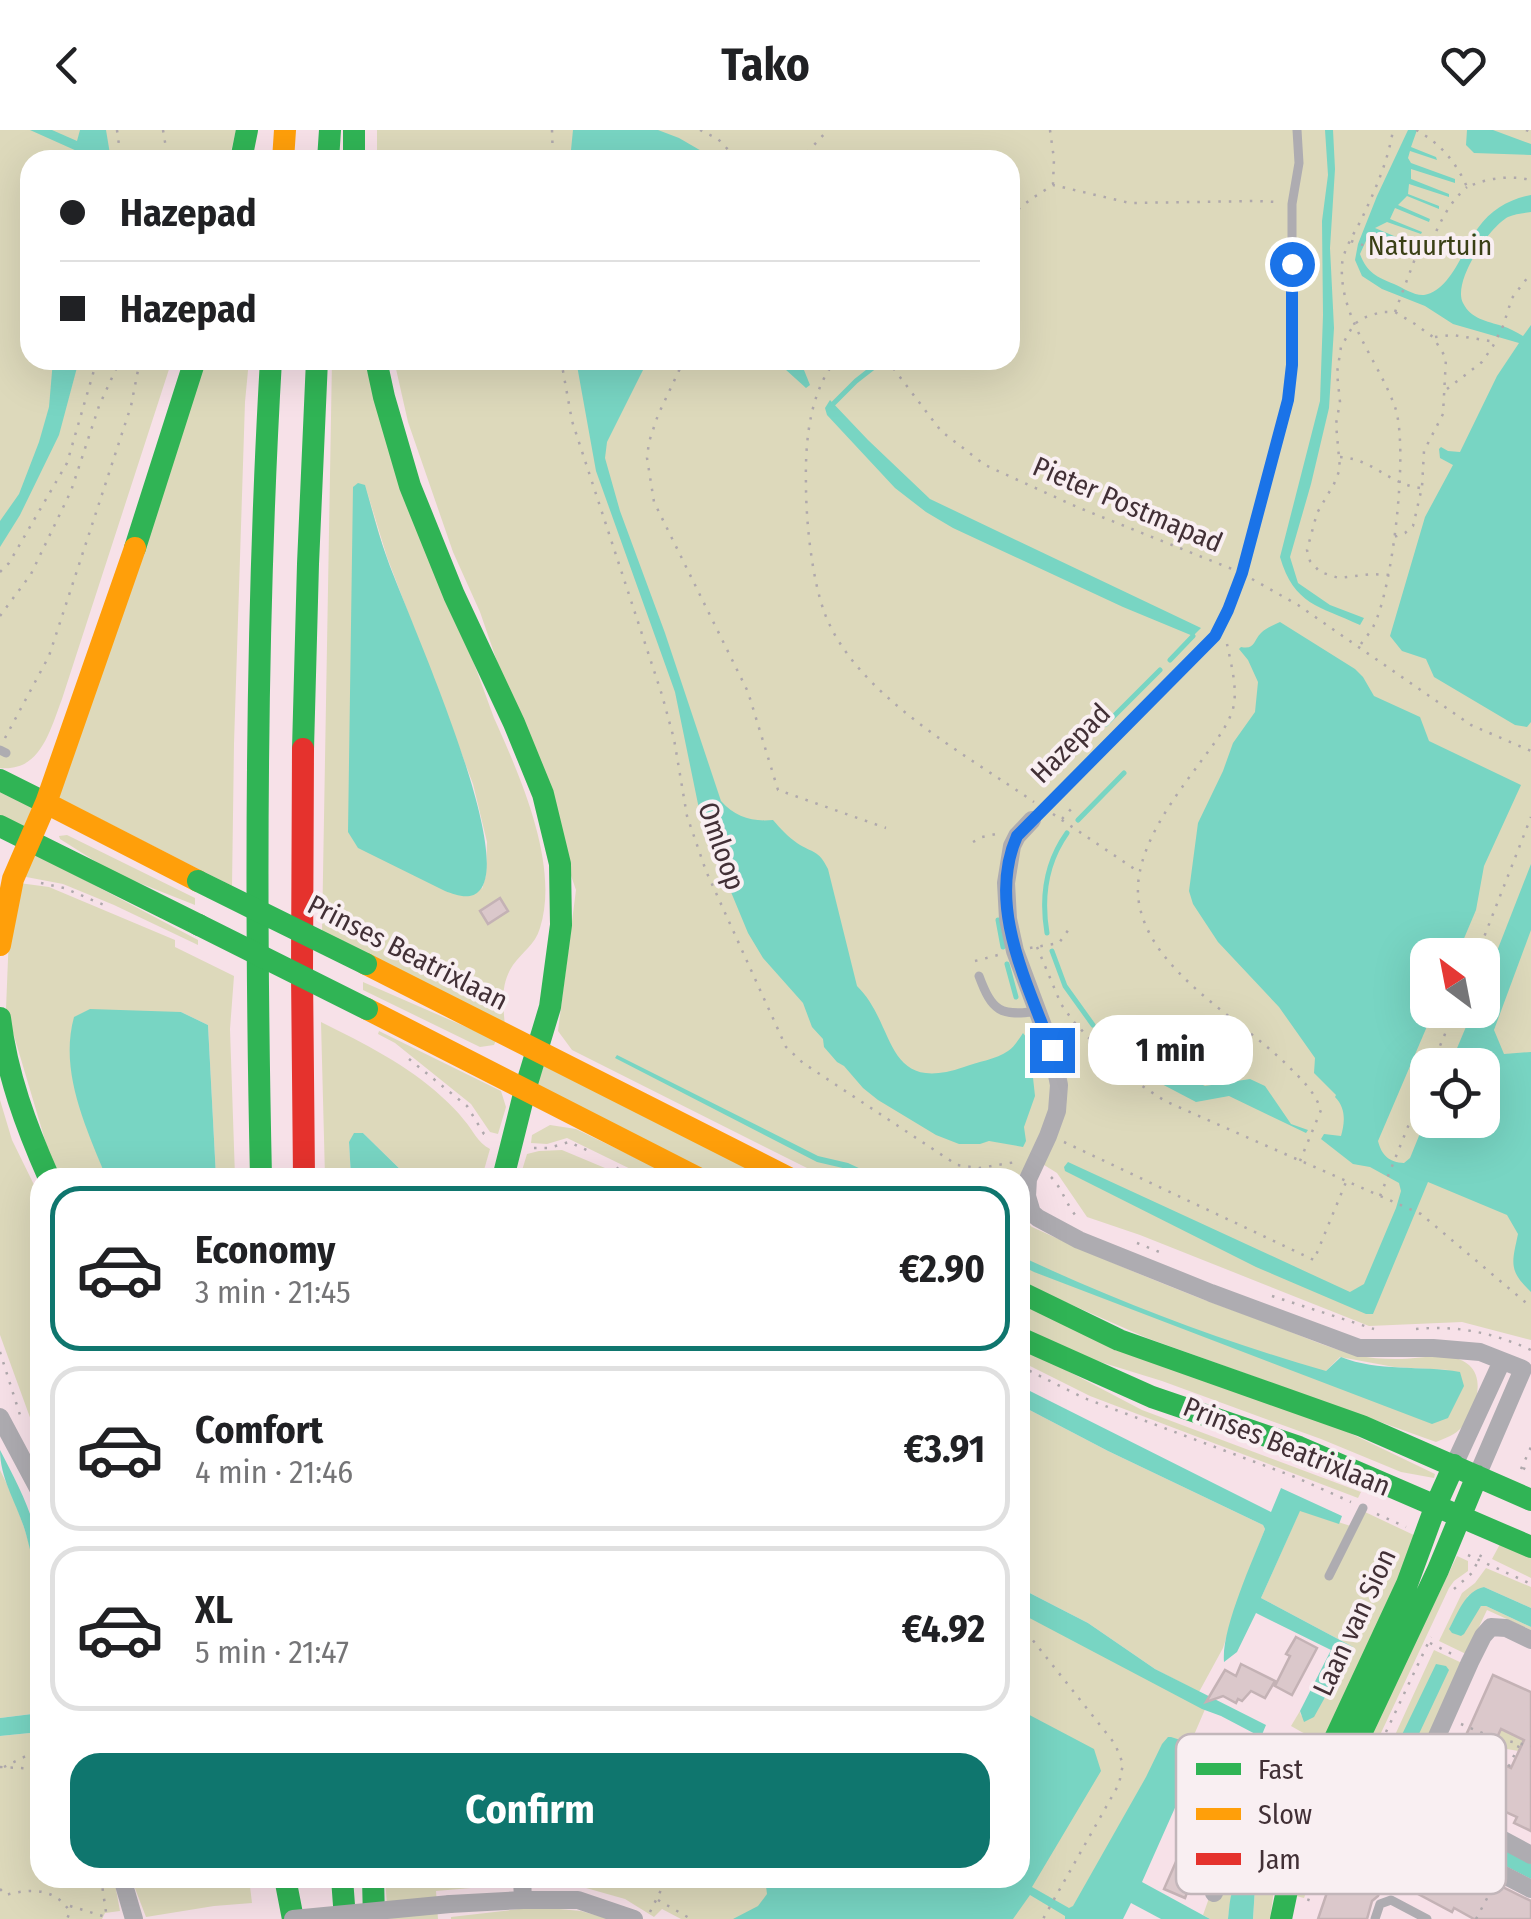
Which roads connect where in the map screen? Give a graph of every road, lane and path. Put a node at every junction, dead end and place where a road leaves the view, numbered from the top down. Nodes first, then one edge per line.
1 (700, 130) edge
2 (828, 130) edge
3 (1050, 130) edge
4 (1297, 130) edge
5 (1393, 130) edge
6 (1416, 130) edge
7 (728, 150) edge
8 (809, 150) edge
9 (1531, 180) edge
10 (1053, 186) junction
11 (1468, 188) junction
12 (1292, 204) junction
13 (1020, 208) edge
14 (1351, 241) junction
15 (1416, 256) junction
16 (1531, 273) edge
17 (1395, 312) junction
18 (1354, 324) junction
19 (1433, 337) junction
20 (1497, 339) junction
21 (94, 370) edge
22 (115, 370) edge
23 (138, 370) edge
24 (193, 370) edge
25 (270, 370) edge
26 (316, 370) edge
27 (378, 370) edge
28 (563, 370) edge
29 (679, 370) edge
30 (829, 370) edge
31 (894, 370) edge
32 (1446, 390) junction
33 (1338, 457) junction
34 (1398, 483) junction
35 (1421, 488) junction
36 (1394, 537) junction
37 (0, 572) edge
38 (1242, 573) junction
39 (1389, 576) junction
40 (0, 616) edge
41 (1222, 624) junction
42 (1360, 646) junction
43 (0, 741) edge
44 (1531, 751) edge
45 (0, 780) edge
46 (46, 803) junction
47 (1073, 807) dead end
48 (1038, 814) junction
49 (1531, 817) edge
50 (1062, 820) junction
51 (0, 826) edge
52 (886, 828) dead end
53 (1017, 836) junction
54 (30, 841) junction
55 (973, 842) dead end
56 (1139, 872) junction
57 (13, 879) junction
58 (112, 909) dead end
59 (1484, 938) edge
60 (0, 945) edge
61 (1037, 947) dead end
62 (979, 976) dead end
63 (1038, 1012) junction
64 (0, 1018) edge
65 (537, 1050) junction
66 (406, 1056) dead end
67 (525, 1090) junction
68 (1410, 1120) edge
69 (1062, 1141) dead end
70 (512, 1143) junction
71 (603, 1157) dead end
72 (1300, 1161) junction
73 (620, 1164) dead end
74 (45, 1168) edge
75 (260, 1168) edge
76 (304, 1168) edge
77 (506, 1168) edge
78 (617, 1168) edge
79 (678, 1168) edge
80 (770, 1168) edge
81 (978, 1168) edge
82 (978, 1168) edge
83 (1041, 1171) junction
84 (1030, 1178) edge
85 (1346, 1181) junction
86 (1380, 1196) junction
87 (1030, 1206) edge
88 (1078, 1220) dead end
89 (1125, 1240) dead end
90 (1169, 1256) dead end
91 (1259, 1291) dead end
92 (1030, 1297) edge
93 (1531, 1307) edge
94 (1376, 1330) dead end
95 (1414, 1330) dead end
96 (1030, 1342) edge
97 (1531, 1350) edge
98 (0, 1352) edge
99 (1502, 1361) junction
100 (1030, 1371) edge
101 (1527, 1371) edge
102 (0, 1417) edge
103 (24, 1426) dead end
104 (1531, 1447) edge
105 (1454, 1465) junction
106 (1531, 1465) edge
107 (1522, 1468) dead end
108 (1531, 1472) edge
109 (30, 1473) edge
110 (1477, 1476) junction
111 (1531, 1500) edge
112 (1436, 1505) junction
113 (1363, 1508) junction
114 (1462, 1516) junction
115 (1426, 1536) junction
116 (1448, 1546) junction
117 (1531, 1547) edge
118 (1478, 1560) junction
119 (1329, 1576) dead end
120 (1531, 1584) edge
121 (1452, 1590) dead end
122 (1436, 1625) dead end
123 (1030, 1637) edge
124 (1531, 1640) edge
125 (1428, 1642) junction
126 (1470, 1662) junction
127 (1446, 1718) junction
128 (1356, 1734) edge
129 (1360, 1734) edge
130 (1365, 1734) edge
131 (1439, 1734) edge
132 (1484, 1734) edge
133 (1506, 1740) edge
134 (1520, 1743) junction
135 (1531, 1746) edge
136 (30, 1754) edge
137 (2, 1767) edge
138 (30, 1768) edge
139 (1506, 1772) edge
140 (1506, 1842) edge
141 (1531, 1855) edge
142 (1506, 1876) edge
143 (102, 1888) edge
144 (125, 1888) edge
145 (287, 1888) edge
146 (300, 1888) edge
147 (343, 1888) edge
148 (373, 1888) edge
149 (522, 1888) edge
150 (662, 1888) edge
151 (0, 1889) edge
152 (1531, 1889) edge
153 (1286, 1894) edge
154 (1489, 1894) edge
155 (656, 1899) junction
156 (523, 1900) junction
157 (68, 1906) junction
158 (632, 1917) edge
159 (67, 1919) edge
160 (107, 1919) edge
161 (134, 1919) edge
162 (293, 1919) edge
163 (302, 1919) edge
164 (345, 1919) edge
165 (374, 1919) edge
166 (691, 1919) edge
167 (1044, 1919) edge
168 (1281, 1919) edge
169 (1374, 1919) edge
170 (1427, 1919) edge
171 (1476, 1919) edge

1 - 7 path
2 - 8 path
3 - 10 path
4 - 12 lane, Hazepad
5 - 14 path
6 - 11 path
9 - 11 path
10 - 12 path
10 - 13 path
11 - 15 path
12 - 38 lane, Hazepad
14 - 15 path
14 - 18 path
15 - 17 path
16 - 20 path
17 - 18 path
17 - 19 path
18 - 33 path
18 - 34 path
19 - 20 path
19 - 32 path
20 - 32 path
21 - 37 path
22 - 40 path
23 - 43 path
24 - 46 main road
25 - 75 main road
26 - 76 main road
27 - 65 main road
28 - 81 path, Omloop
29 - 52 path
30 - 48 path
31 - 38 path, Pieter Postmapad
32 - 35 path
33 - 34 path
33 - 39 path
34 - 35 path
34 - 36 path
35 - 36 path
36 - 39 path
38 - 41 lane, Hazepad
38 - 42 path, Pieter Postmapad
39 - 42 path
41 - 48 lane, Hazepad
41 - 56 path
42 - 44 path, Pieter Postmapad
45 - 46 main road, Prinses Beatrixlaan
46 - 54 main road
46 - 65 main road, Prinses Beatrixlaan, bridge
47 - 50 path
48 - 50 path
48 - 53 street, Hazepad
49 - 59 path
50 - 56 path
51 - 54 main road
53 - 55 path
53 - 63 street
54 - 57 main road
54 - 67 main road, bridge
56 - 72 path
57 - 58 path
57 - 60 main road
61 - 72 path
62 - 63 lane
63 - 83 street
64 - 74 main road
65 - 67 main road
65 - 80 main road, Prinses Beatrixlaan
66 - 70 path
67 - 70 main road
67 - 79 main road
68 - 86 path
69 - 85 path
70 - 71 path
70 - 77 main road
72 - 85 path
73 - 78 path
82 - 83 path, Omloop
83 - 84 street
83 - 88 path
85 - 86 path
86 - 93 path
87 - 99 street
89 - 90 path
91 - 94 path
92 - 105 main road, Prinses Beatrixlaan
95 - 97 path
96 - 112 main road, Prinses Beatrixlaan
98 - 103 path
99 - 101 street
99 - 105 street
100 - 113 path, Prinses Beatrixlaan
101 - 110 street
102 - 109 street
104 - 106 path
105 - 110 main road, Prinses Beatrixlaan
105 - 112 main road, Laan van Sion
107 - 108 path
110 - 111 main road, Prinses Beatrixlaan
110 - 114 main road, Laan van Sion
112 - 114 main road, Prinses Beatrixlaan
112 - 115 main road, Laan van Sion
113 - 115 path, Prinses Beatrixlaan
113 - 119 lane
114 - 116 main road, Laan van Sion
114 - 117 main road, Prinses Beatrixlaan
115 - 128 main road, Laan van Sion
116 - 118 path
116 - 129 main road, Laan van Sion
118 - 120 path
118 - 121 path
122 - 125 path
123 - 167 path
124 - 126 street
125 - 126 path
125 - 130 path
126 - 127 street
127 - 131 street
127 - 132 path
133 - 134 path
134 - 135 path
134 - 139 path
136 - 137 path
137 - 138 path
140 - 141 street
142 - 152 street
143 - 160 path
144 - 161 street
145 - 162 main road
146 - 163 main road
147 - 164 main road
148 - 165 main road
149 - 156 street
150 - 155 path
151 - 157 path
153 - 168 main road, Laan van Sion
154 - 171 path
155 - 158 path
155 - 166 path
156 - 158 street
156 - 162 street, bridge
157 - 159 path
157 - 160 path
169 - 170 lane

